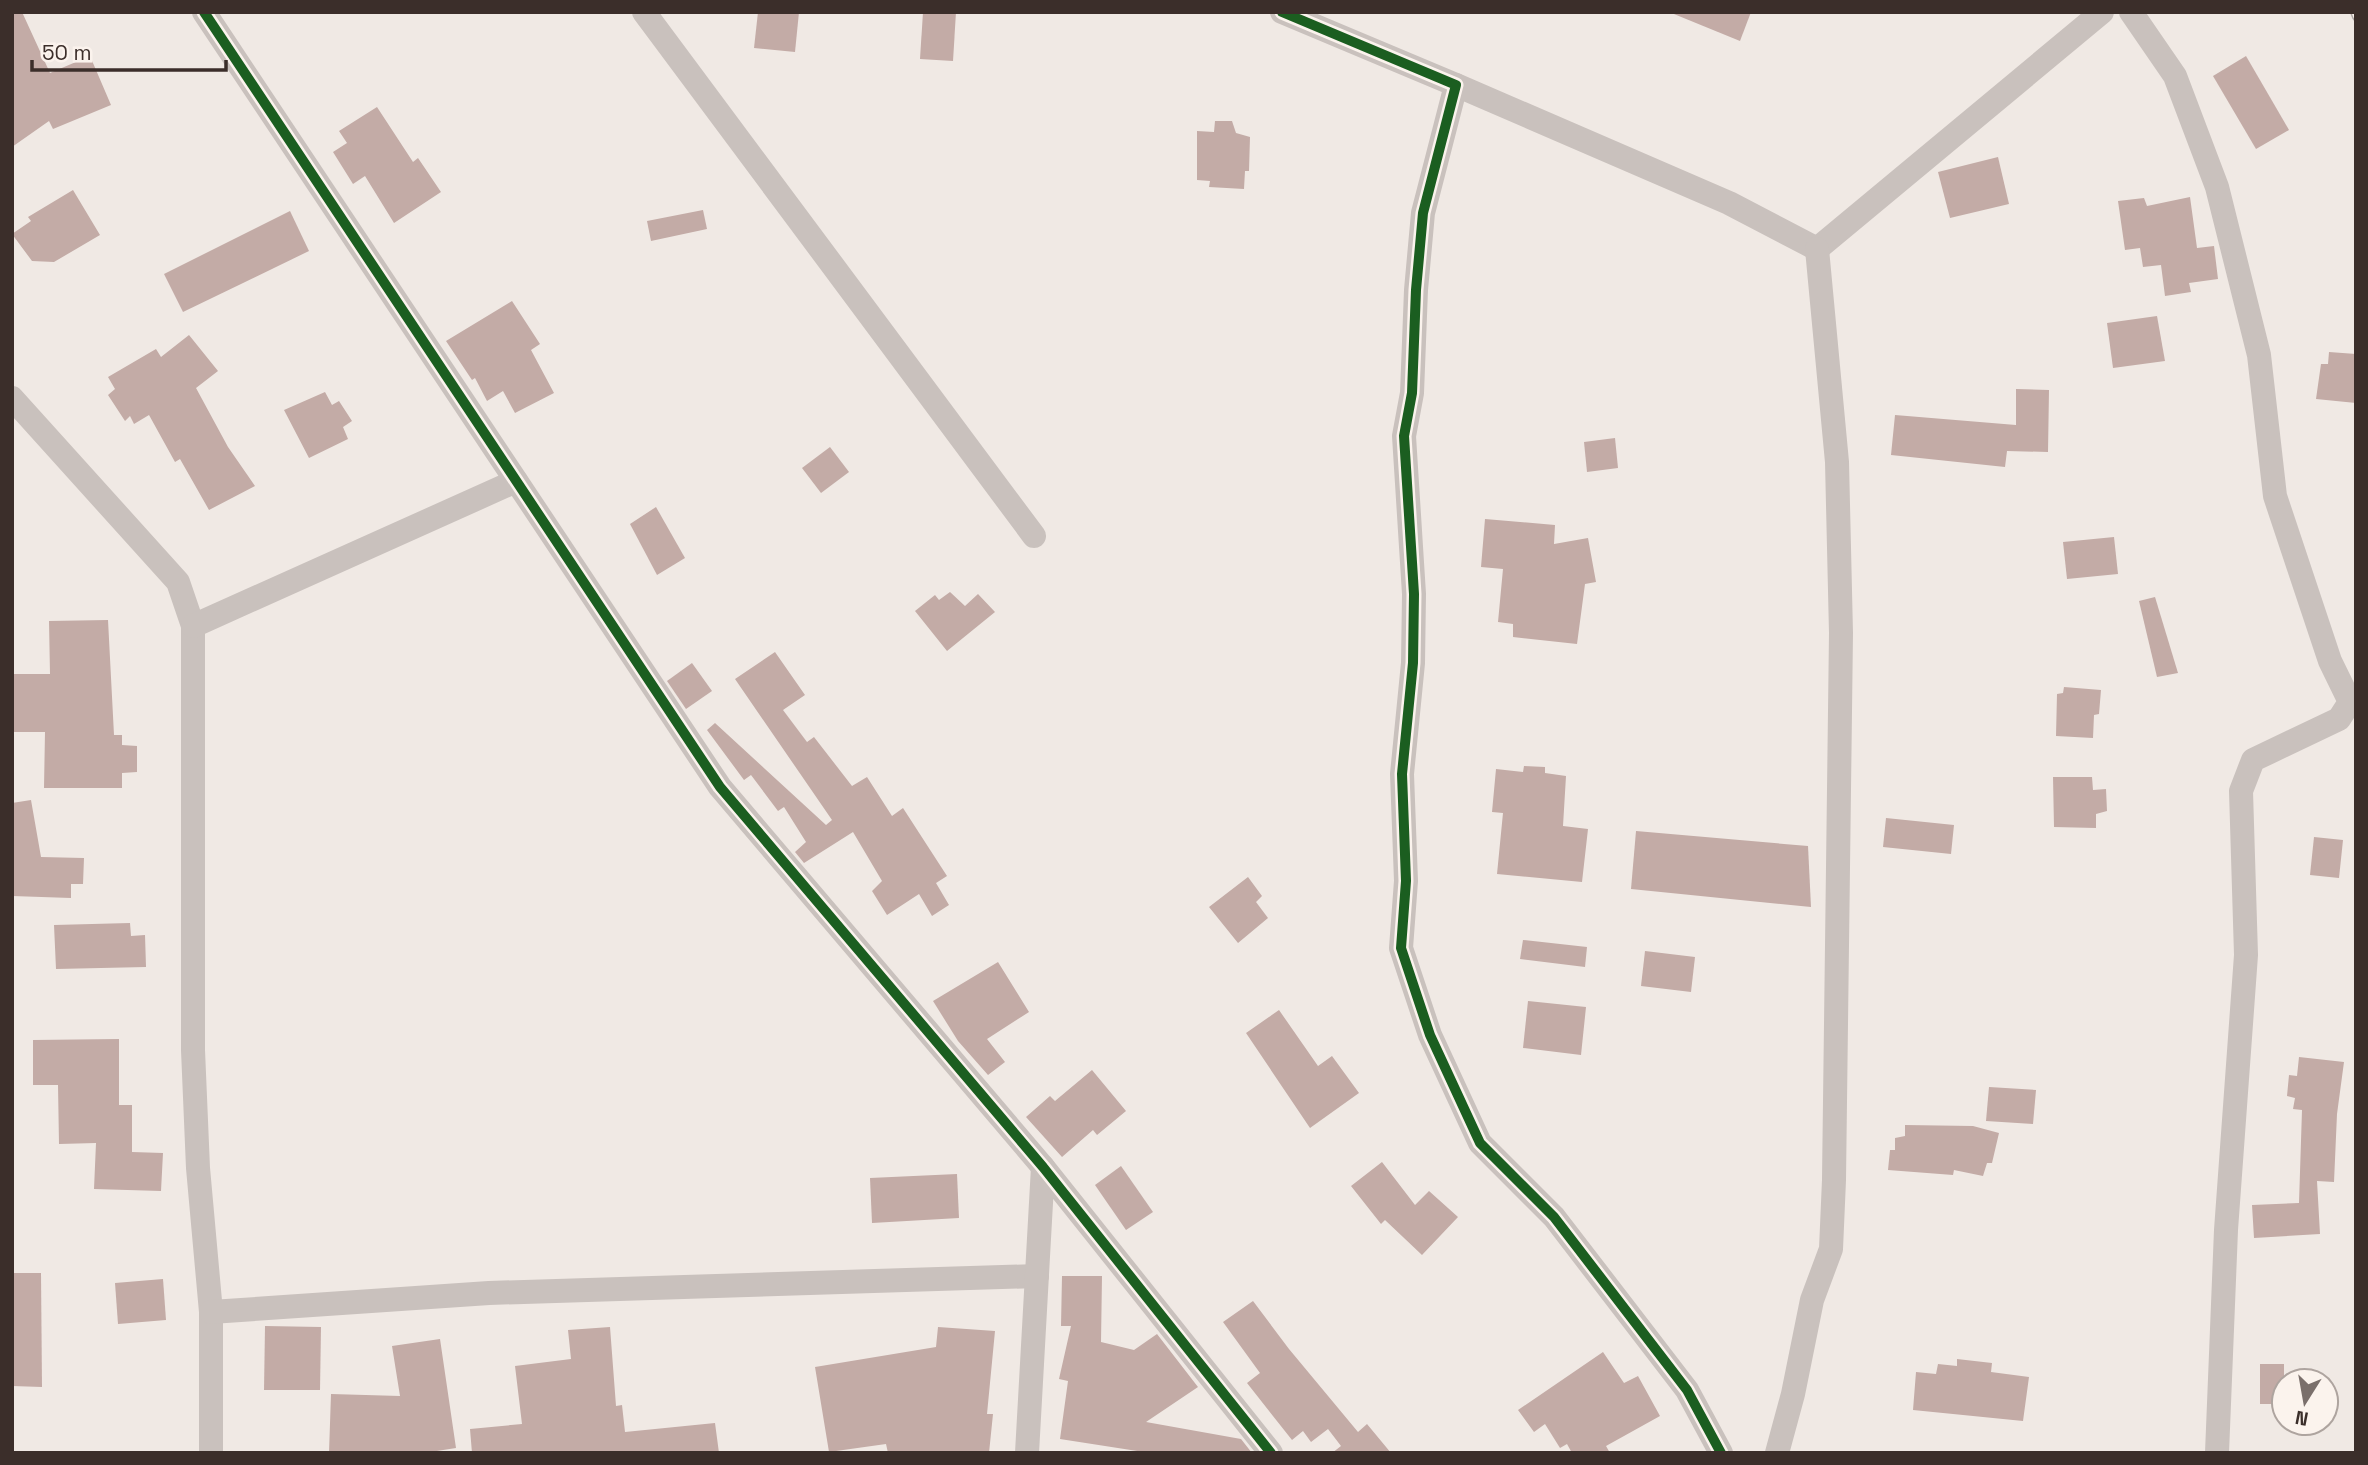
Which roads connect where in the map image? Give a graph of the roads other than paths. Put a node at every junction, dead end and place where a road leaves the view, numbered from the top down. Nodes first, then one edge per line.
1 (204, 12) edge
2 (644, 12) edge
3 (1282, 12) edge
4 (2102, 12) edge
5 (2131, 12) edge
6 (1456, 85) junction
7 (1817, 249) junction
8 (12, 398) edge
9 (516, 481) junction
10 (1034, 536) dead end
11 (193, 626) junction
12 (1043, 1167) junction
13 (1037, 1276) junction
14 (211, 1312) junction
15 (211, 1453) edge
16 (1027, 1453) edge
17 (1271, 1453) edge
18 (1721, 1453) edge
19 (1777, 1453) edge
20 (2217, 1453) edge

1 - 9 street
2 - 10 street
3 - 6 street
4 - 7 street
5 - 20 street
6 - 7 street
6 - 18 street
7 - 19 street
8 - 11 street
9 - 11 street
9 - 12 street
11 - 14 street
12 - 13 street
12 - 17 street
13 - 14 street
13 - 16 street
14 - 15 street

